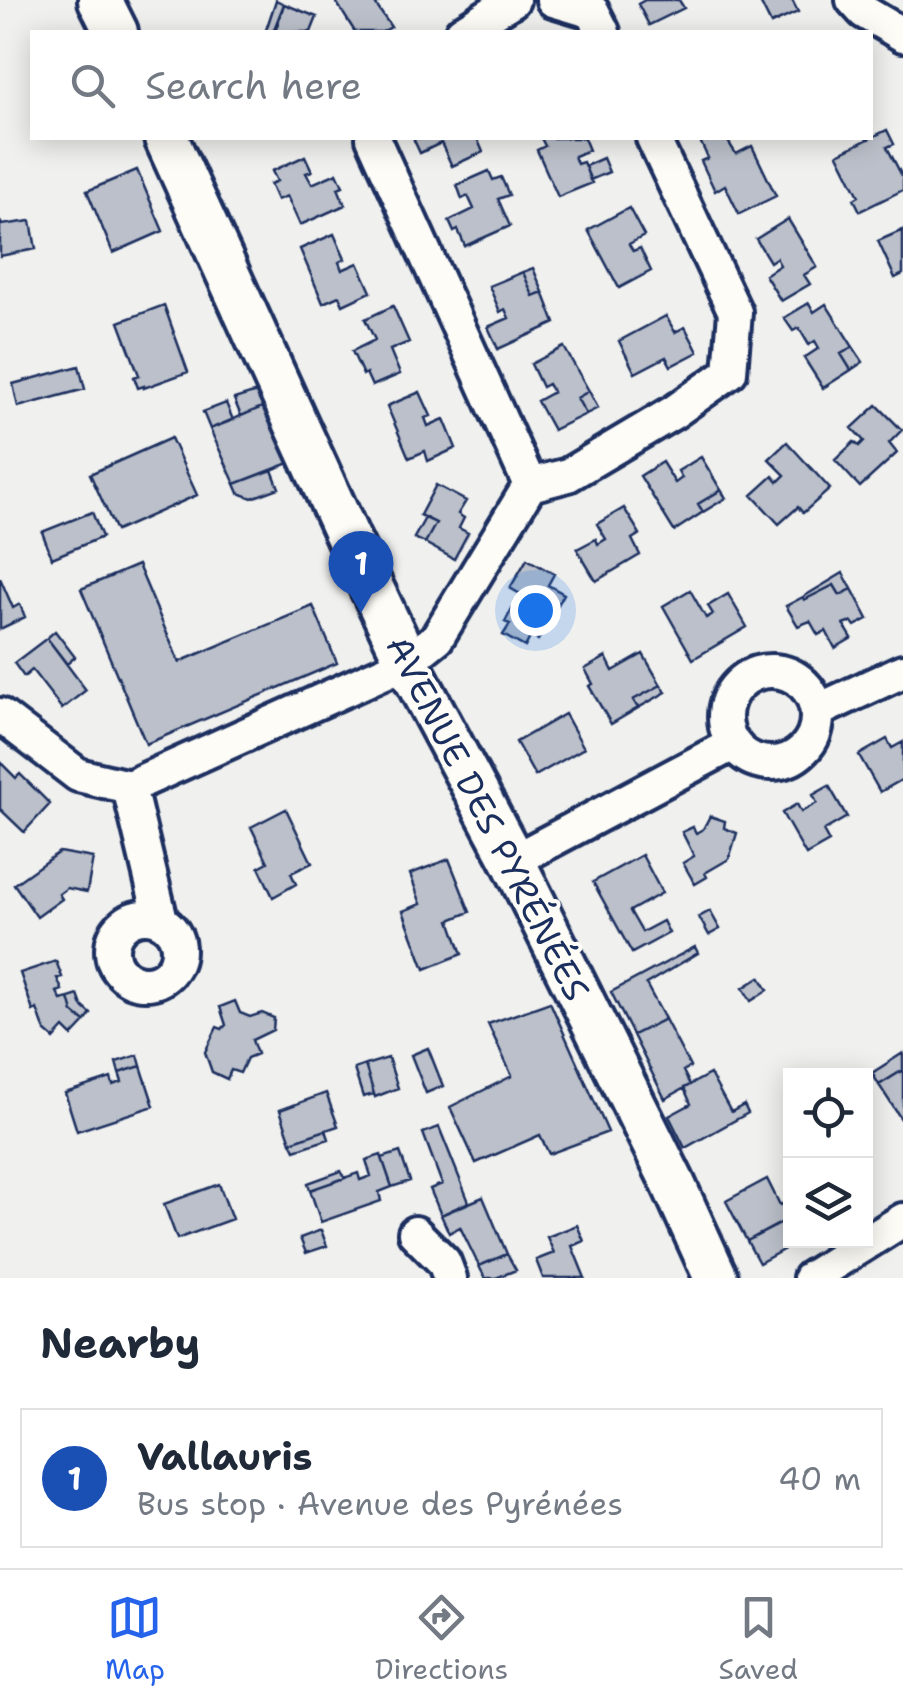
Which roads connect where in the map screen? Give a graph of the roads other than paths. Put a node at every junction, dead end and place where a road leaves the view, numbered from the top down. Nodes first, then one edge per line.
1 (100, 0) edge
2 (513, 0) edge
3 (553, 0) edge
4 (854, 0) edge
5 (115, 30) edge
6 (465, 30) edge
7 (602, 30) edge
8 (903, 35) edge
9 (167, 140) edge
10 (374, 140) edge
11 (654, 140) edge
12 (530, 485) junction
13 (407, 662) junction
14 (903, 671) edge
15 (817, 711) junction
16 (0, 715) edge
17 (732, 745) junction
18 (129, 787) junction
19 (513, 861) junction
20 (161, 920) dead end
21 (903, 1220) edge
22 (415, 1233) dead end
23 (450, 1278) edge
24 (716, 1278) edge
25 (810, 1278) edge

1 - 5 main road
2 - 6 street
3 - 7 street
4 - 8 street
9 - 13 main road, AVENUE DES PYRÉNÉES
10 - 12 street
11 - 12 street
12 - 13 street
13 - 18 street
13 - 19 main road, AVENUE DES PYRÉNÉES
14 - 15 street
15 - 17 street
15 - 17 street
16 - 18 street
17 - 19 street
18 - 20 street
19 - 24 main road, AVENUE DES PYRÉNÉES
21 - 25 street
22 - 23 street

